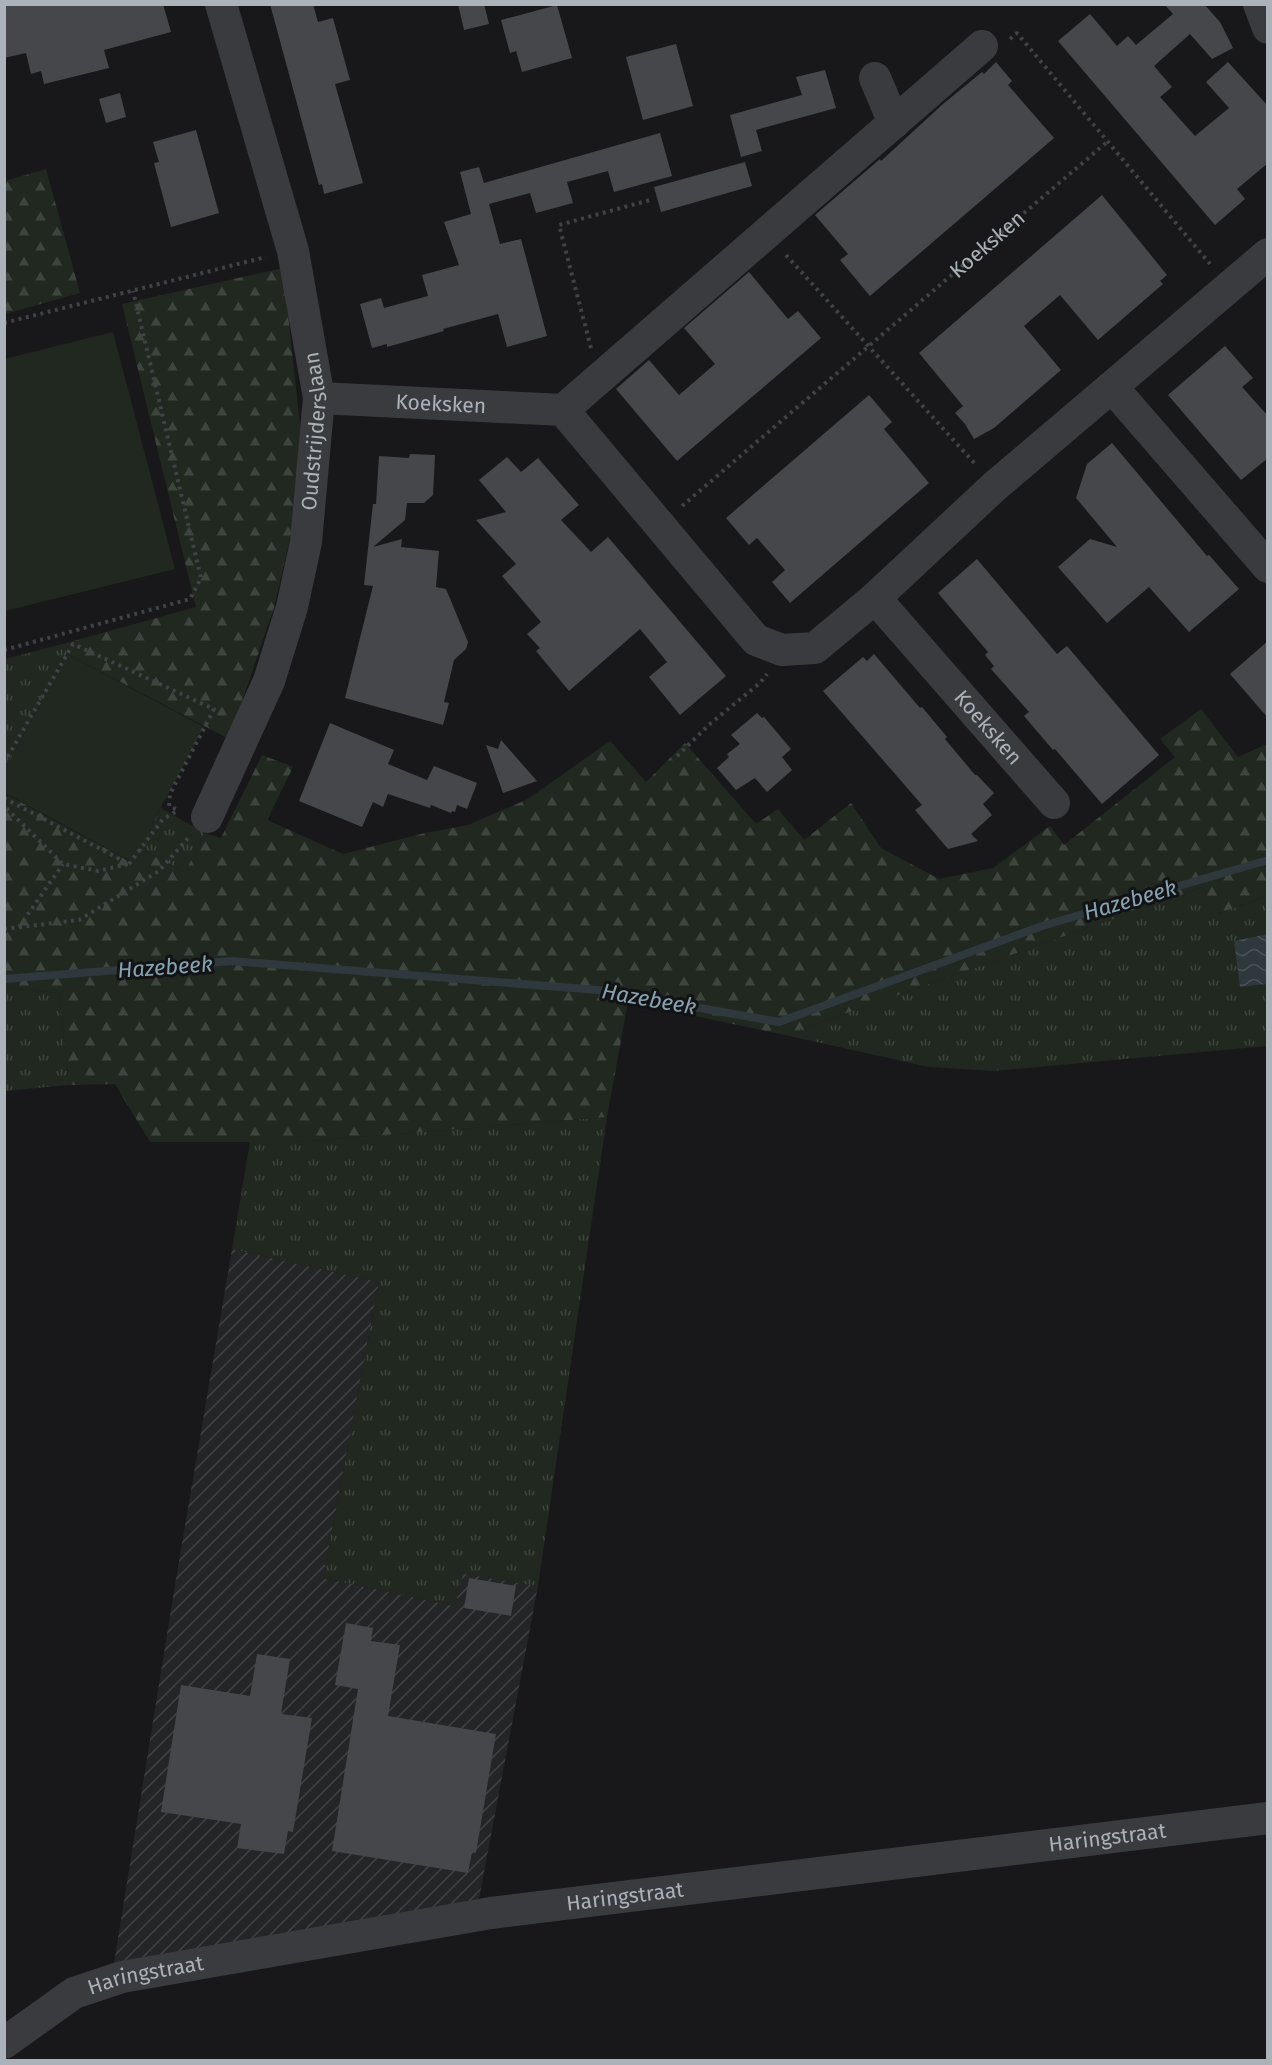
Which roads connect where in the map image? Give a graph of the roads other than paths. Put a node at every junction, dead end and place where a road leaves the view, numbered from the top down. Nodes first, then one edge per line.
1 (221, 4) edge
2 (1259, 4) edge
3 (1268, 28) edge
4 (982, 46) road end
5 (875, 78) dead end
6 (894, 123) junction
7 (1268, 254) edge
8 (1112, 387) junction
9 (319, 398) junction
10 (563, 410) junction
11 (1268, 567) edge
12 (875, 598) junction
13 (1054, 803) dead end
14 (196, 816) road end
15 (1268, 1818) edge
16 (4, 2043) edge

1 - 9 street, Oudstrijderslaan
2 - 3 street
4 - 6 street
5 - 6 street
6 - 10 street
7 - 8 street
8 - 11 street
8 - 12 street
9 - 10 street, Koeksken
9 - 14 street, Oudstrijderslaan
10 - 12 street
12 - 13 street, Koeksken
15 - 16 street, Haringstraat

